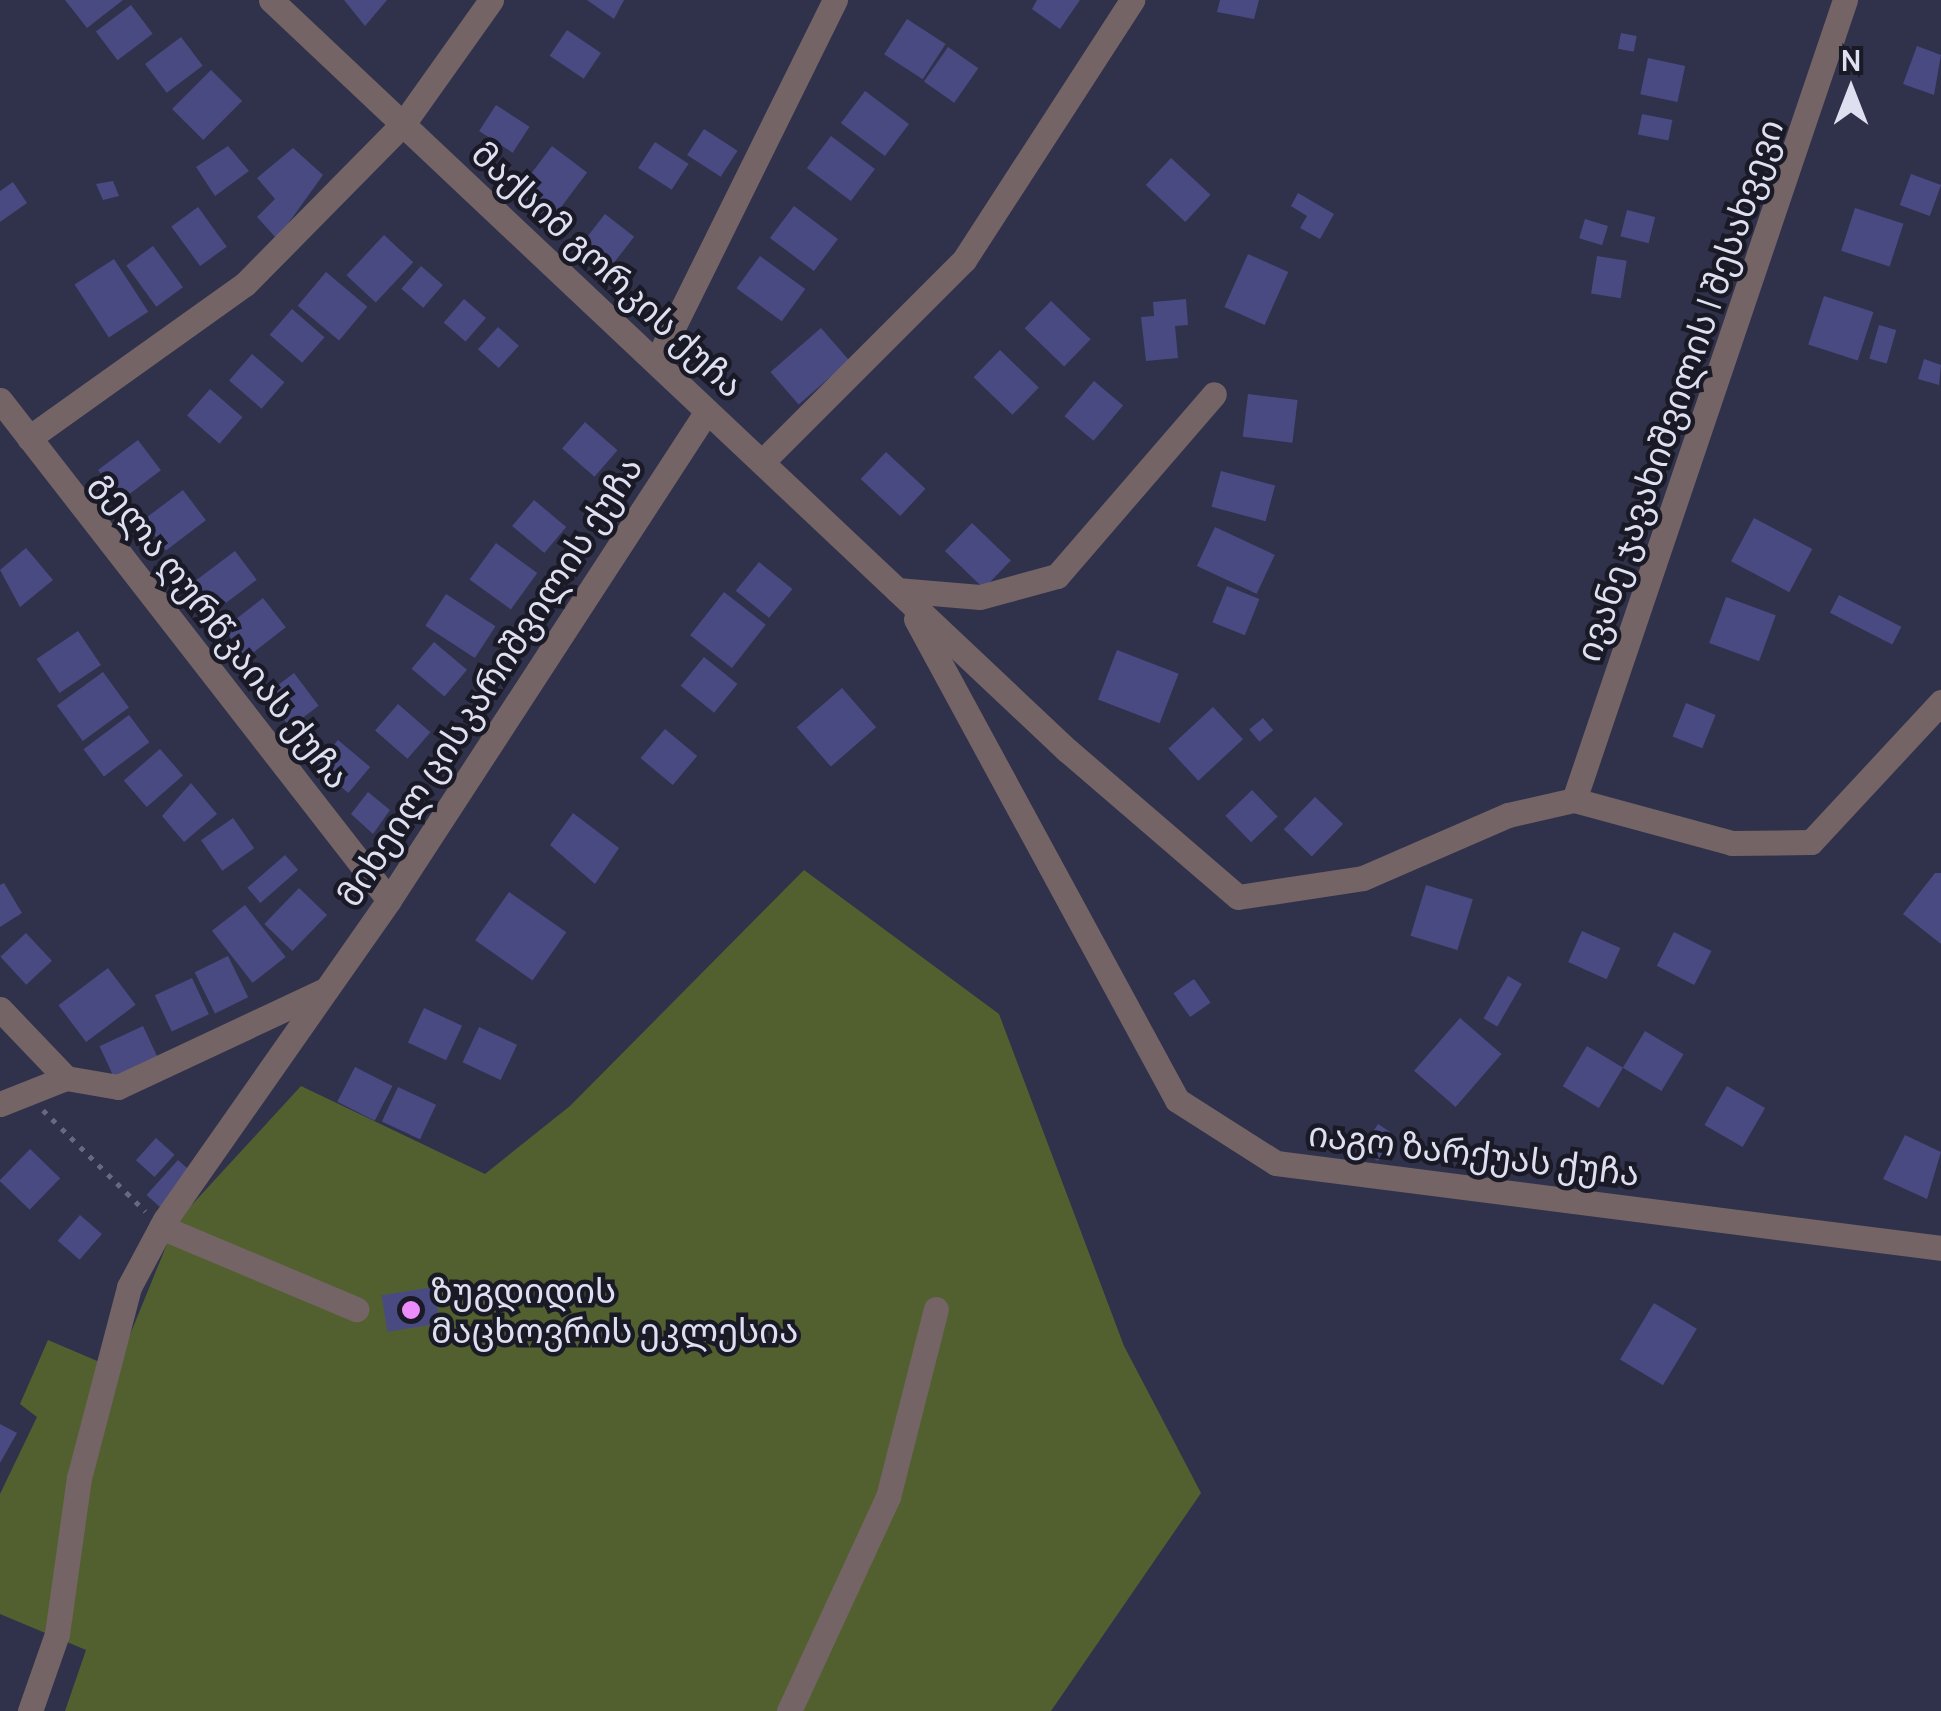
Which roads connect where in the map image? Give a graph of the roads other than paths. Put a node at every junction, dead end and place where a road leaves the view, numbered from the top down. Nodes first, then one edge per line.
1 (271, 0) edge
2 (491, 0) edge
3 (835, 0) edge
4 (1132, 0) edge
5 (1845, 0) edge
6 (403, 124) junction
7 (656, 362) junction
8 (1214, 394) dead end
9 (0, 400) edge
10 (707, 411) junction
11 (29, 438) junction
12 (762, 462) junction
13 (897, 590) junction
14 (1941, 702) edge
15 (1574, 800) junction
16 (389, 900) junction
17 (328, 989) junction
18 (0, 1009) edge
19 (66, 1078) junction
20 (11, 1097) edge
21 (161, 1227) junction
22 (1941, 1248) edge
23 (356, 1310) dead end
24 (936, 1310) dead end
25 (30, 1711) edge
26 (789, 1711) edge

1 - 6 street, მაქსიმ გორკის ქუჩა
2 - 6 street
3 - 7 street
4 - 12 street
5 - 15 street, ივანე ჯავახიშვილის I შესახვევი
6 - 7 street, მაქსიმ გორკის ქუჩა
6 - 11 street
7 - 10 street, მაქსიმ გორკის ქუჩა
8 - 13 street
9 - 11 street, გელა ღურწკაიას ქუჩა
10 - 12 street, მაქსიმ გორკის ქუჩა
10 - 16 street, მიხეილ ცისკარიშვილის ქუჩა
11 - 16 street, გელა ღურწკაიას ქუჩა
12 - 13 street, მაქსიმ გორკის ქუჩა
13 - 15 street, მაქსიმ გორკის ქუჩა
13 - 22 street, იაგო ზარქუას ქუჩა
14 - 15 street
16 - 17 street, მიხეილ ცისკარიშვილის ქუჩა
17 - 19 street
17 - 21 street, მიხეილ ცისკარიშვილის ქუჩა
18 - 19 street
19 - 20 street
21 - 23 street
21 - 25 street, მიხეილ ცისკარიშვილის ქუჩა
24 - 26 street

